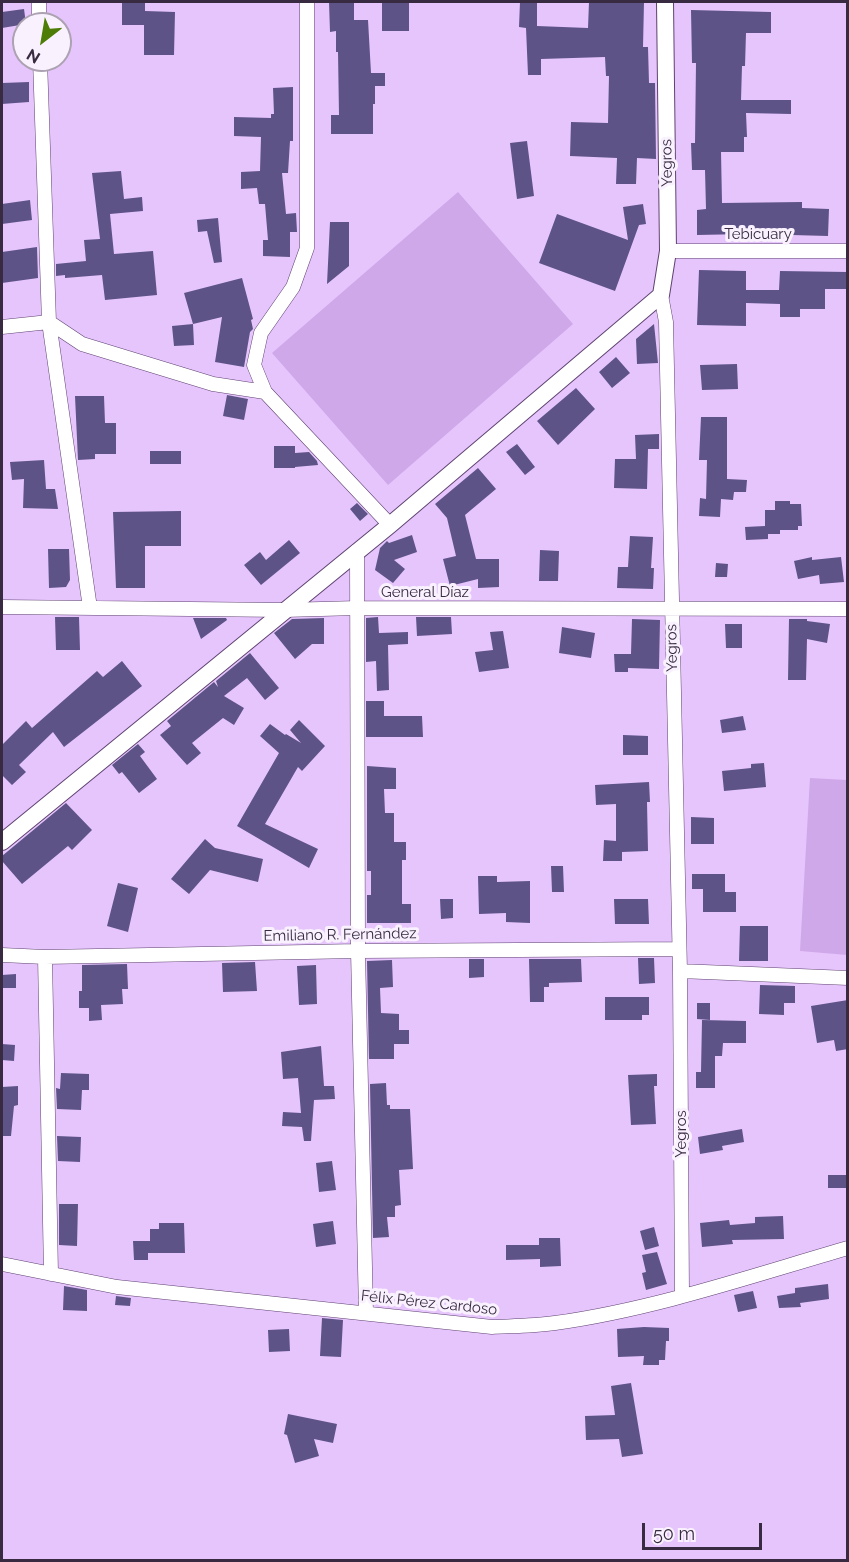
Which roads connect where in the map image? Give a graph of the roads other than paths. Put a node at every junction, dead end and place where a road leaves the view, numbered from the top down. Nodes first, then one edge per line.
1 (307, 2) edge
2 (665, 2) edge
3 (40, 72) edge
4 (668, 251) junction
5 (848, 251) edge
6 (661, 295) junction
7 (49, 322) junction
8 (2, 327) edge
9 (265, 392) junction
10 (390, 525) junction
11 (357, 551) junction
12 (2, 607) edge
13 (90, 608) junction
14 (358, 608) junction
15 (671, 609) junction
16 (848, 609) edge
17 (284, 610) junction
18 (2, 842) edge
19 (678, 949) junction
20 (358, 951) junction
21 (2, 956) edge
22 (45, 957) junction
23 (680, 971) junction
24 (848, 978) edge
25 (848, 1248) edge
26 (2, 1264) edge
27 (51, 1274) junction
28 (682, 1296) junction
29 (366, 1313) junction

1 - 9 street
2 - 4 street, Yegros
3 - 7 street
4 - 5 street, Tebicuary
4 - 6 street, Yegros
6 - 10 street
6 - 15 street, Yegros
7 - 8 street
7 - 9 street
7 - 13 street
9 - 10 street
10 - 11 street
11 - 14 street
11 - 17 street
12 - 13 street, General Díaz
13 - 17 street, General Díaz
14 - 15 street, General Díaz
14 - 17 street, General Díaz
14 - 20 street
15 - 16 street, General Díaz
15 - 19 street, Yegros
17 - 18 street
19 - 20 street, Emiliano R. Fernández
19 - 23 street, Yegros
20 - 22 street, Emiliano R. Fernández
20 - 29 street
21 - 22 street, Emiliano R. Fernández
22 - 27 street
23 - 24 street
23 - 28 street, Yegros
25 - 28 street, Félix Pérez Cardoso
26 - 27 street, Félix Pérez Cardoso
27 - 29 street, Félix Pérez Cardoso
28 - 29 street, Félix Pérez Cardoso

